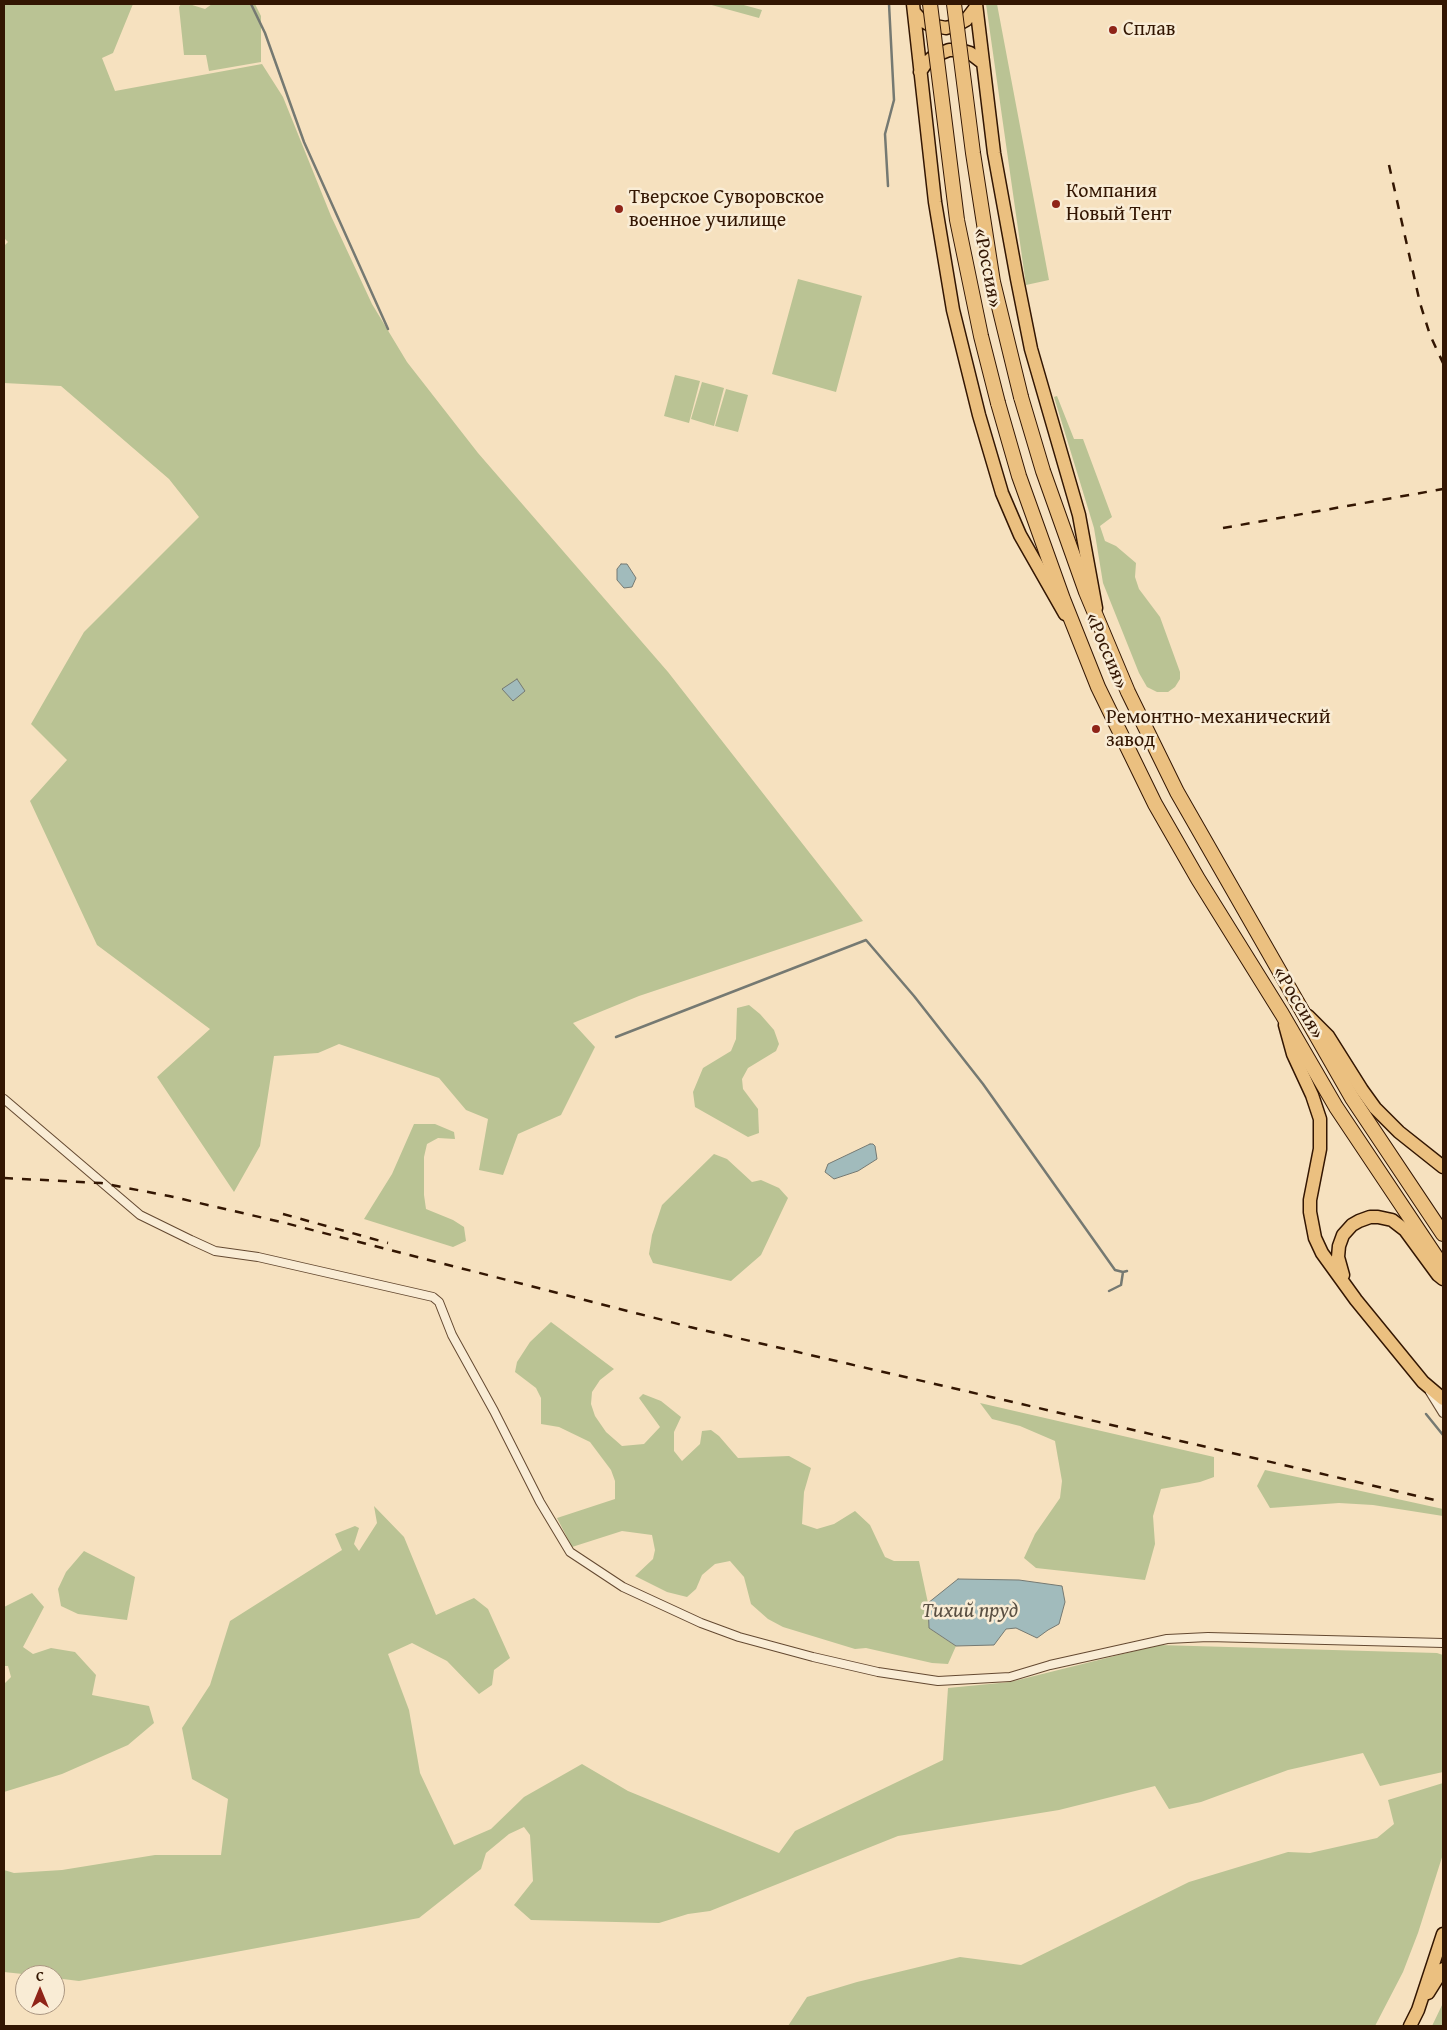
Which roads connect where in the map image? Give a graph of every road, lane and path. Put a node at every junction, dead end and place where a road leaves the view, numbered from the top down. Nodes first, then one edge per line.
1 (930, 4) edge
2 (954, 4) edge
3 (976, 6) edge
4 (913, 8) edge
5 (983, 63) junction
6 (920, 72) junction
7 (1099, 623) junction
8 (1076, 632) junction
9 (1302, 1010) junction
10 (1282, 1014) junction
11 (4, 1099) edge
12 (1443, 1167) edge
13 (1443, 1234) edge
14 (1443, 1267) edge
15 (1443, 1279) edge
16 (1356, 1300) junction
17 (1423, 1382) junction
18 (1443, 1399) edge
19 (1443, 1413) edge
20 (1443, 1644) edge
21 (1443, 1934) edge
22 (1443, 1969) edge
23 (1418, 2010) junction
24 (1410, 2026) edge

1 - 8 highway, «Россия», bridge
2 - 7 highway, «Россия», bridge
3 - 4 main road
3 - 5 main road
4 - 6 main road
5 - 6 main road
5 - 7 main road
6 - 8 main road
7 - 9 highway, «Россия»
8 - 10 highway, «Россия»
9 - 12 main road
9 - 13 highway, «Россия»
10 - 14 highway, «Россия»
10 - 16 main road
11 - 20 street
15 - 16 main road
16 - 17 main road
17 - 18 main road
17 - 19 street
21 - 23 main road
22 - 23 main road
23 - 24 main road

